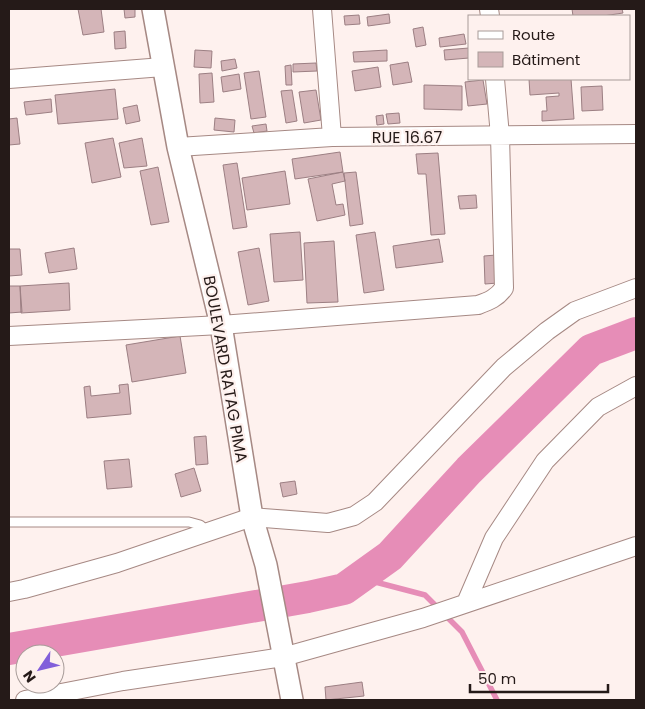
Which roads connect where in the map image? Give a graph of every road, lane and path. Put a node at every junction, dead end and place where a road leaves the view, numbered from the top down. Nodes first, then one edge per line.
1 (153, 9) edge
2 (322, 9) edge
3 (163, 66) junction
4 (9, 79) edge
5 (495, 80) edge
6 (636, 134) edge
7 (500, 136) junction
8 (332, 137) junction
9 (178, 147) junction
10 (636, 288) edge
11 (221, 325) junction
12 (9, 336) edge
13 (636, 386) edge
14 (252, 517) junction
15 (9, 522) edge
16 (208, 532) junction
17 (636, 546) edge
18 (9, 592) edge
19 (466, 604) junction
20 (283, 657) junction
21 (25, 700) edge
22 (292, 700) edge

1 - 3 street, BOULEVARD RATAG PIMA
2 - 8 street
3 - 4 street
3 - 9 street, BOULEVARD RATAG PIMA
5 - 7 street
6 - 7 street, RUE 16.67
7 - 8 street, RUE 16.67
7 - 11 street
8 - 9 street, RUE 16.67
9 - 11 street, BOULEVARD RATAG PIMA
10 - 14 street
11 - 12 street
11 - 14 street, BOULEVARD RATAG PIMA
13 - 19 street
14 - 16 street
14 - 20 street, BOULEVARD RATAG PIMA
15 - 16 lane
16 - 18 street
17 - 19 street
19 - 20 street
20 - 21 street
20 - 22 street, BOULEVARD RATAG PIMA

